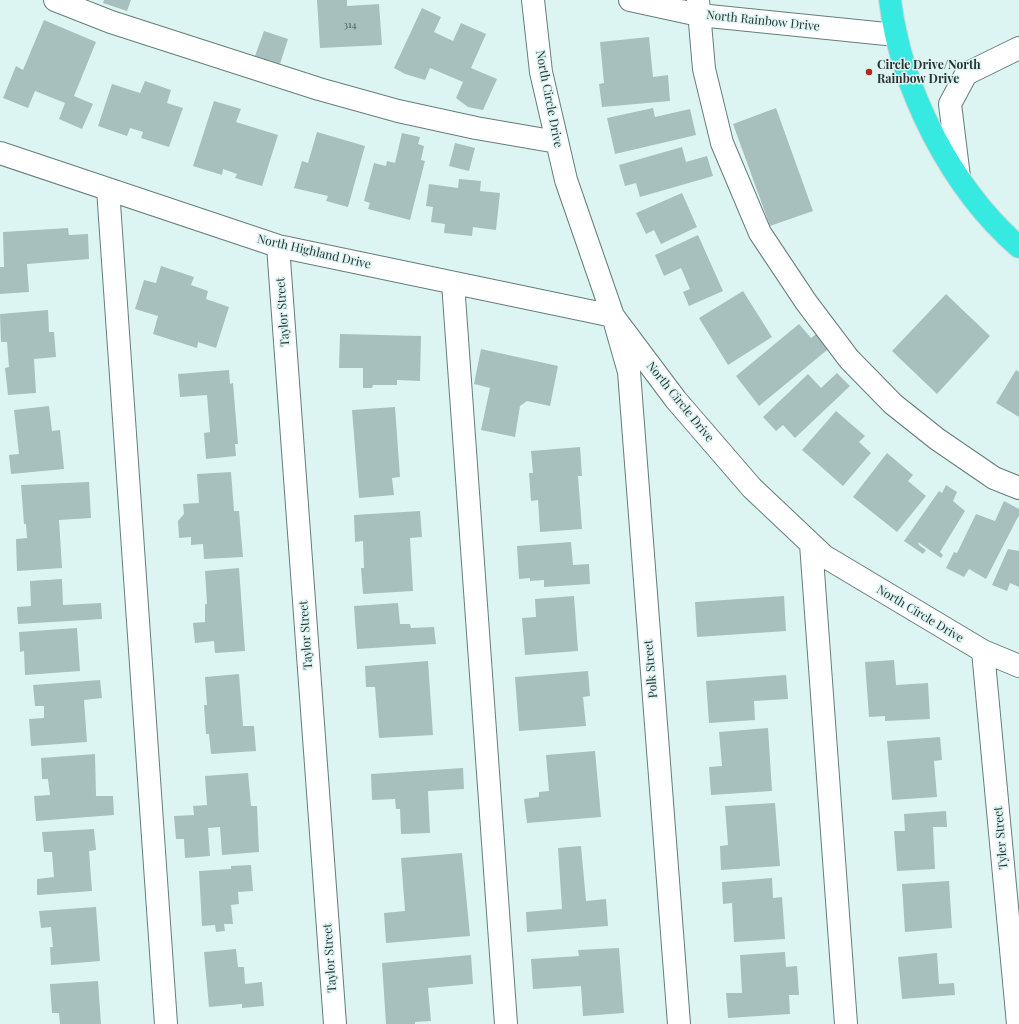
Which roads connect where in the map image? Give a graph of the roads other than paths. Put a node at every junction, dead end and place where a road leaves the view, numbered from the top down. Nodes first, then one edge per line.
1 (55, 0) edge
2 (533, 0) edge
3 (630, 0) edge
4 (890, 0) edge
5 (698, 7) edge
6 (896, 35) junction
7 (1019, 48) edge
8 (557, 142) junction
9 (0, 153) edge
10 (959, 177) junction
11 (108, 189) junction
12 (278, 246) junction
13 (1019, 247) edge
14 (453, 283) junction
15 (613, 316) junction
16 (1019, 488) edge
17 (811, 544) junction
18 (983, 651) junction
19 (1019, 666) edge
20 (166, 1024) edge
21 (335, 1024) edge
22 (506, 1024) edge
23 (679, 1024) edge
24 (846, 1024) edge
25 (1018, 1024) edge

1 - 8 street
2 - 8 street, North Circle Drive
3 - 5 street, North Rainbow Drive
4 - 6 highway
5 - 6 street, North Rainbow Drive
5 - 16 street
6 - 10 highway
7 - 10 street
8 - 15 street, North Circle Drive
9 - 11 street, North Highland Drive
10 - 13 highway
11 - 12 street, North Highland Drive
11 - 20 street
12 - 14 street, North Highland Drive
12 - 21 street, Taylor Street
14 - 15 street, North Highland Drive
14 - 22 street
15 - 17 street, North Circle Drive
15 - 23 street, Polk Street
17 - 18 street, North Circle Drive
17 - 24 street
18 - 19 street, North Circle Drive
18 - 25 street, Tyler Street

